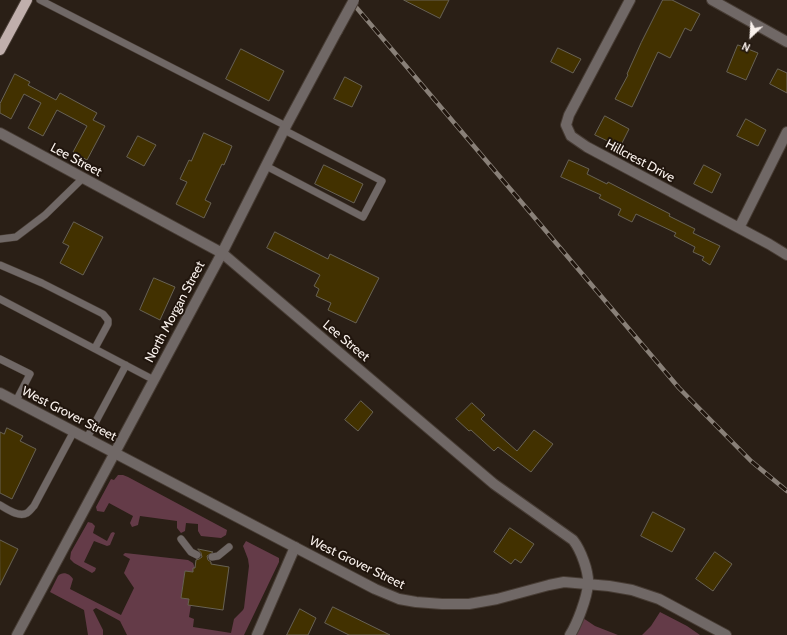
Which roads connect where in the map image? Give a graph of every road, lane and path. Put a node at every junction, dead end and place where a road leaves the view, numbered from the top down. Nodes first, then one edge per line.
1 (27, 0) edge
2 (40, 0) edge
3 (354, 0) edge
4 (630, 0) edge
5 (712, 0) edge
6 (787, 42) edge
7 (1, 47) edge
8 (285, 128) junction
9 (787, 132) edge
10 (0, 133) edge
11 (266, 166) junction
12 (83, 178) junction
13 (739, 228) junction
14 (0, 239) edge
15 (222, 253) junction
16 (787, 255) edge
17 (0, 265) edge
18 (0, 299) edge
19 (94, 348) junction
20 (0, 359) edge
21 (126, 365) junction
22 (154, 380) junction
23 (0, 393) edge
24 (16, 401) junction
25 (74, 431) junction
26 (87, 438) junction
27 (115, 452) junction
28 (0, 505) edge
29 (181, 540) dead end
30 (229, 547) dead end
31 (295, 547) junction
32 (197, 555) dead end
33 (212, 557) dead end
34 (588, 584) junction
35 (17, 635) edge
36 (257, 635) edge
37 (570, 635) edge
38 (726, 635) edge

1 - 7 main road
2 - 8 lane
3 - 8 street, North Morgan Street, bridge
4 - 13 street, Hillcrest Drive
5 - 6 street
8 - 11 street, North Morgan Street
8 - 11 lane
9 - 13 street
10 - 12 street, Lee Street
11 - 15 street, North Morgan Street
12 - 14 lane
12 - 15 street, Lee Street
13 - 16 street, Hillcrest Drive
15 - 22 street, North Morgan Street
15 - 34 street, Lee Street
17 - 19 lane
18 - 19 lane
19 - 21 lane
20 - 24 lane
21 - 22 lane
21 - 26 lane
22 - 27 street, North Morgan Street
23 - 24 street, West Grover Street
24 - 25 street, West Grover Street
25 - 26 street, West Grover Street
25 - 28 lane
26 - 27 street, West Grover Street
27 - 31 street, West Grover Street
27 - 35 street, North Morgan Street
29 - 32 lane
30 - 33 lane
31 - 34 street, West Grover Street
31 - 36 street
34 - 37 street, Lee Street
34 - 38 street, West Grover Street

